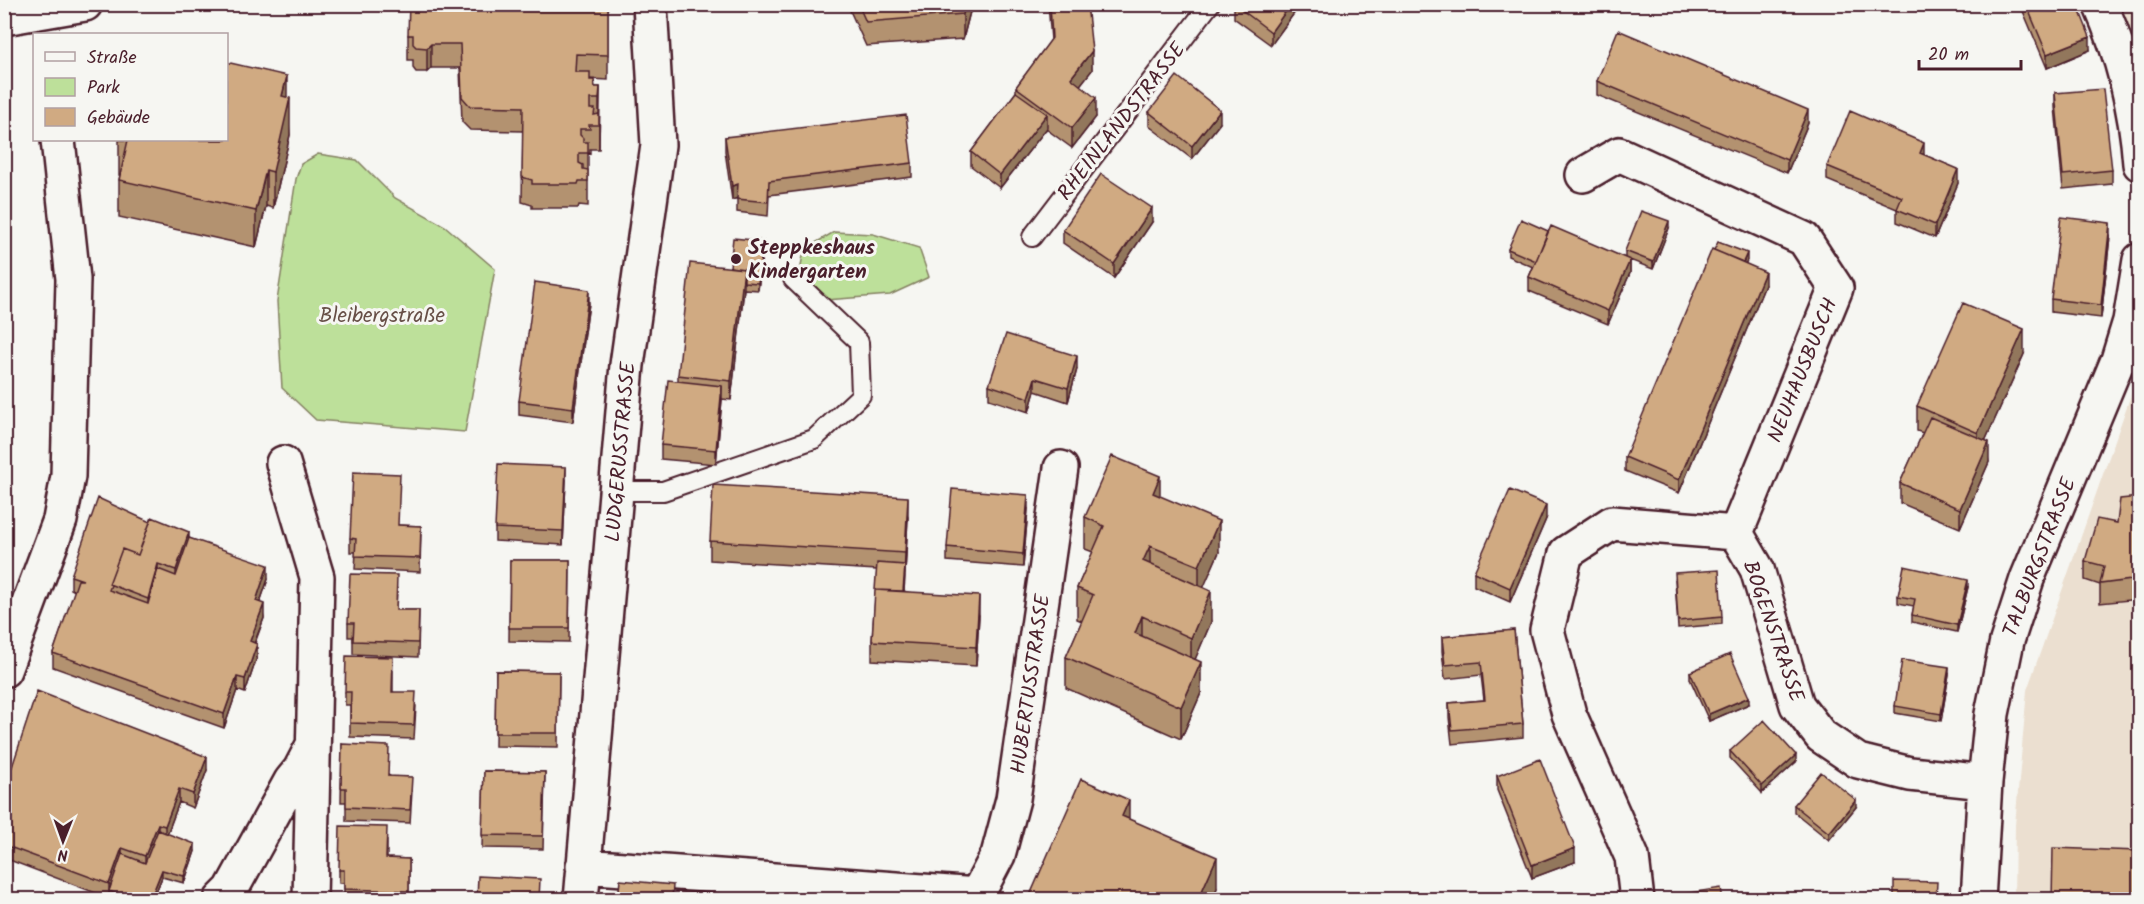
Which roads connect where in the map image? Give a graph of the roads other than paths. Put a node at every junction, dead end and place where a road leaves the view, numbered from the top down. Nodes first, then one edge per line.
1 (85, 4) edge
2 (650, 4) edge
3 (1210, 4) edge
4 (2100, 4) edge
5 (4, 18) edge
6 (46, 23) edge
7 (58, 141) edge
8 (2139, 164) edge
9 (1583, 175) dead end
10 (1032, 237) dead end
11 (2139, 260) edge
12 (793, 279) dead end
13 (283, 463) dead end
14 (1061, 468) dead end
15 (616, 491) junction
16 (1736, 533) junction
17 (4, 670) edge
18 (314, 742) junction
19 (1985, 782) junction
20 (583, 866) junction
21 (977, 897) edge
22 (221, 900) edge
23 (310, 900) edge
24 (581, 900) edge
25 (1637, 900) edge
26 (1978, 900) edge

1 - 6 street
2 - 15 street, LUDGERUSSTRASSE
3 - 10 lane, RHEINLANDSTRASSE
4 - 8 street
5 - 6 street
7 - 17 street
9 - 16 street, NEUHAUSBUSCH
11 - 19 street, TALBURGSTRASSE
12 - 15 lane
13 - 18 street
14 - 21 street, HUBERTUSSTRASSE
15 - 20 street, LUDGERUSSTRASSE
16 - 19 street, BOGENSTRASSE
16 - 25 street, BOGENSTRASSE
18 - 22 street
18 - 23 street
19 - 26 street, TALBURGSTRASSE
20 - 21 street, HUBERTUSSTRASSE
20 - 24 street, LUDGERUSSTRASSE

